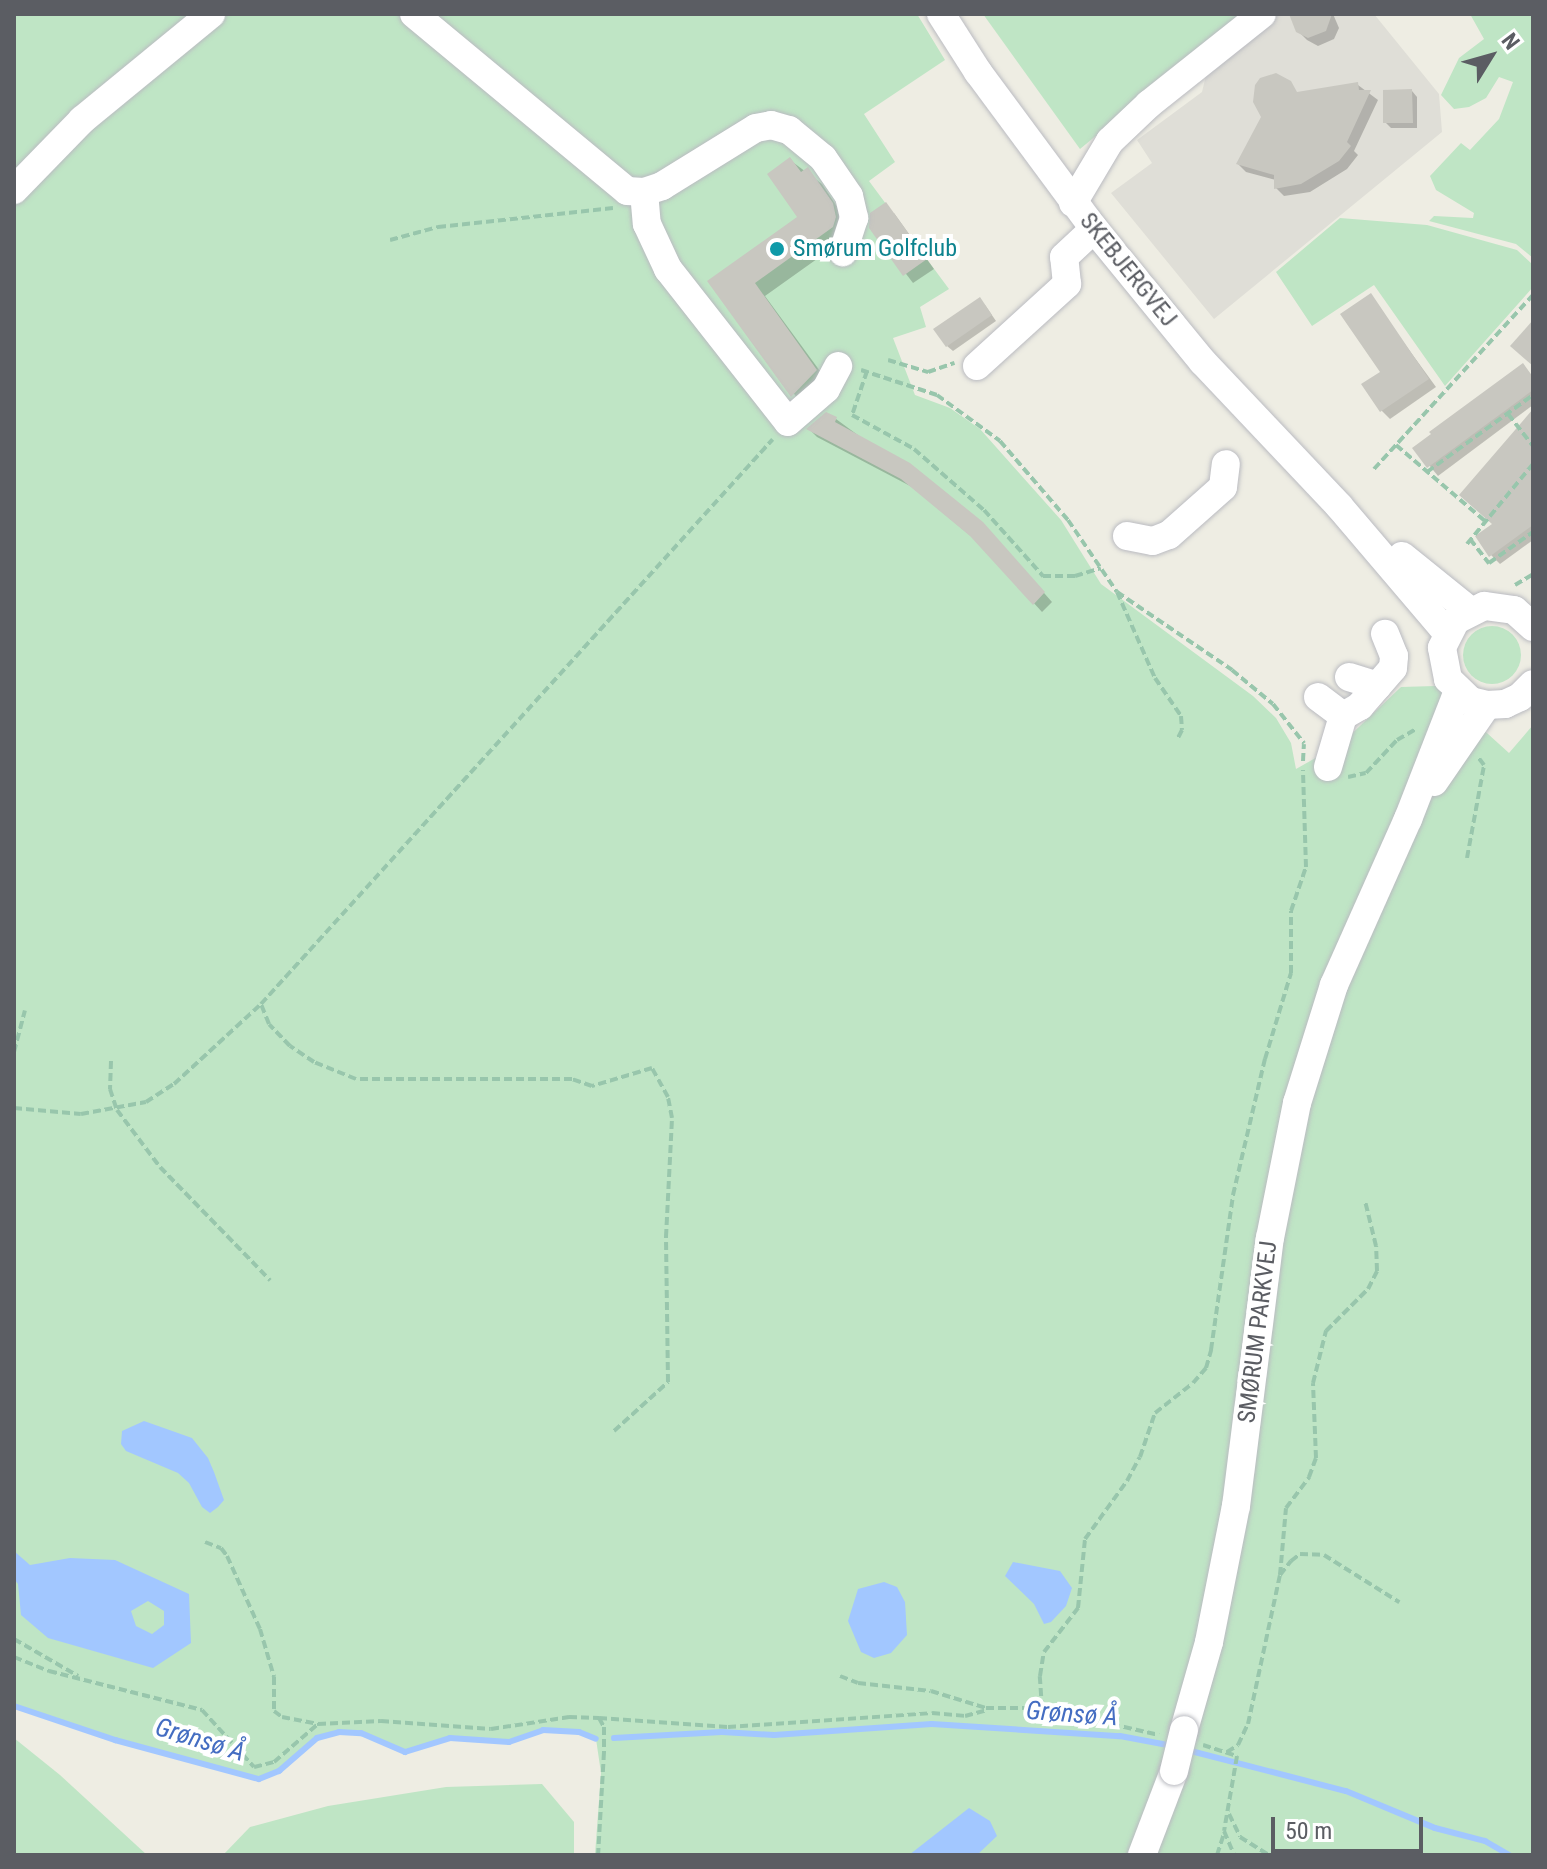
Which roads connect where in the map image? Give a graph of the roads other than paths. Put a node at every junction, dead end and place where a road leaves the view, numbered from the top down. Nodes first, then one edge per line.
1 (211, 14) edge
2 (414, 14) edge
3 (941, 14) edge
4 (1262, 14) edge
5 (14, 190) edge
6 (644, 192) junction
7 (1073, 203) junction
8 (1094, 229) junction
9 (843, 252) dead end
10 (838, 366) road end
11 (977, 366) dead end
12 (1226, 464) dead end
13 (1339, 506) junction
14 (1127, 536) dead end
15 (1521, 605) edge
16 (1469, 610) junction
17 (1447, 633) junction
18 (1383, 639) dead end
19 (1349, 677) dead end
20 (1378, 686) junction
21 (1458, 691) junction
22 (1529, 695) edge
23 (1318, 697) dead end
24 (1487, 705) junction
25 (1343, 716) junction
26 (1328, 767) dead end
27 (1408, 819) junction
28 (1142, 1855) edge

1 - 5 street
2 - 6 street
3 - 7 street, SKEBJERGVEJ
4 - 7 street
6 - 9 street
6 - 10 street
7 - 8 street, SKEBJERGVEJ
8 - 11 street
8 - 13 street, SKEBJERGVEJ
12 - 14 street
13 - 16 street, SKEBJERGVEJ
13 - 17 street, SKEBJERGVEJ
15 - 16 street
16 - 17 street
17 - 21 street
18 - 20 street
19 - 20 street
20 - 25 street
21 - 24 street
21 - 27 street, SMØRUM PARKVEJ
22 - 24 street
23 - 25 street
24 - 27 street, SMØRUM PARKVEJ
25 - 26 street
27 - 28 street, SMØRUM PARKVEJ, bridge

